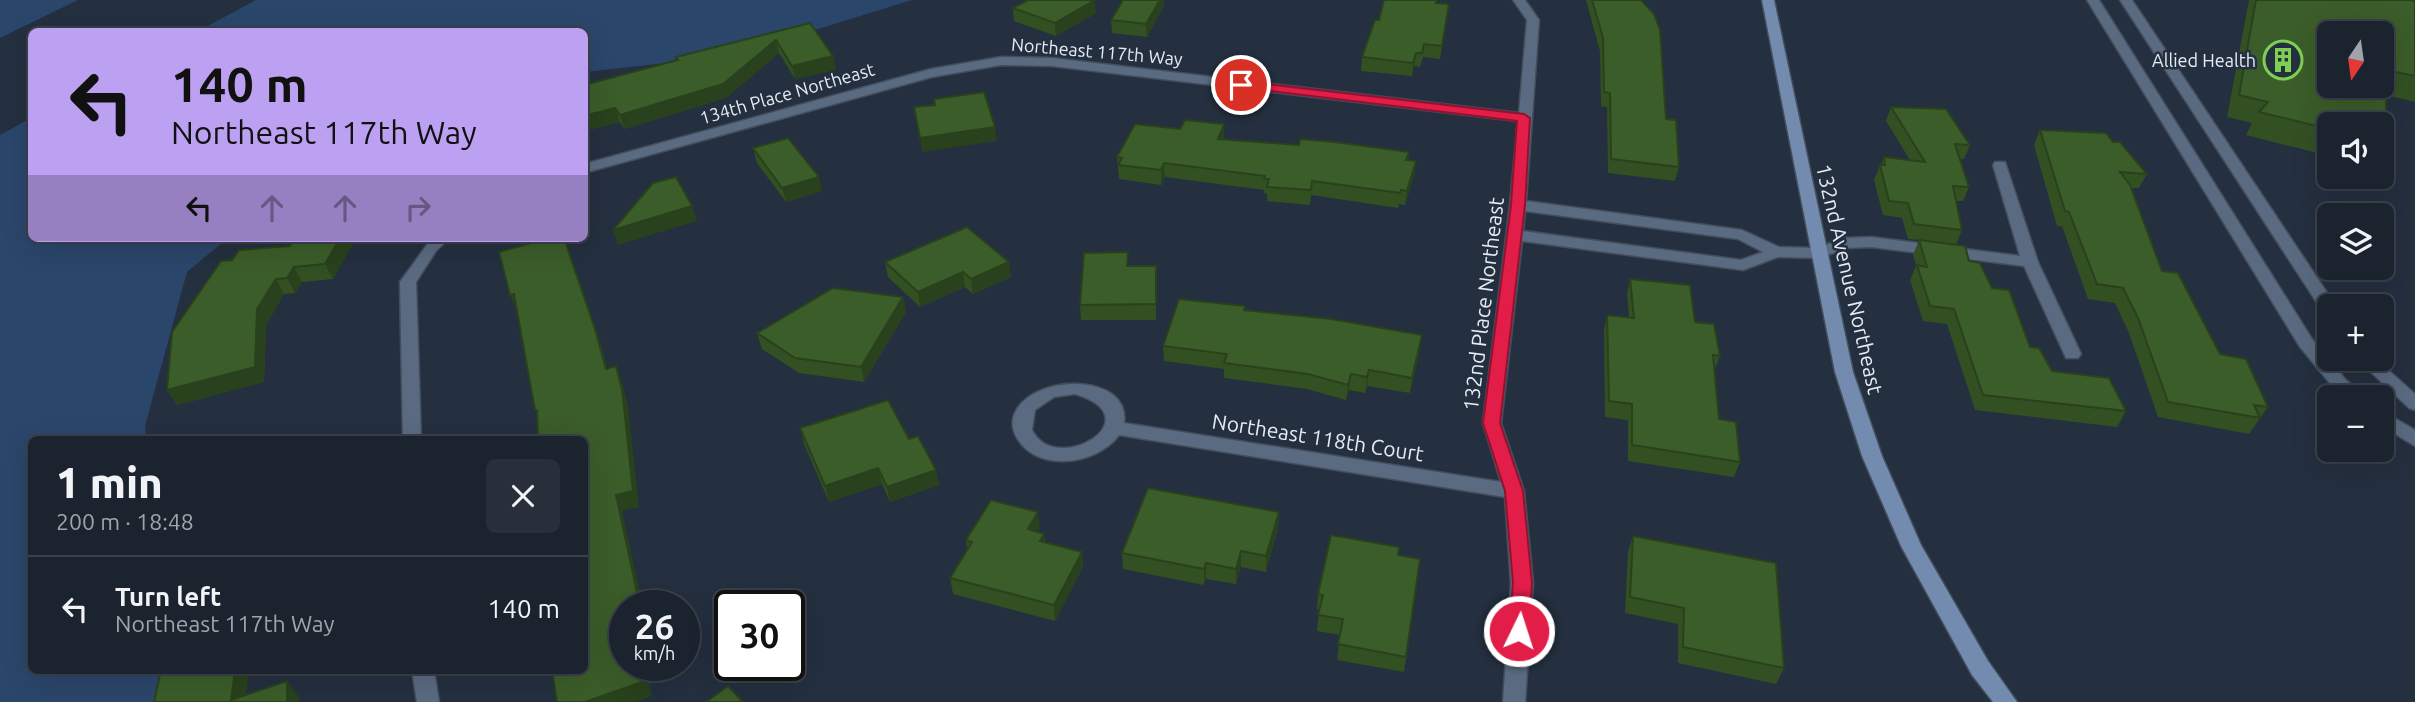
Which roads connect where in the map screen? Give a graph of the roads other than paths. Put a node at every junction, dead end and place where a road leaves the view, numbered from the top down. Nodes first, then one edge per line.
1 (1519, 0) edge
2 (1768, 0) edge
3 (2093, 0) edge
4 (2126, 0) edge
5 (1001, 61) joint
6 (1524, 118) junction
7 (2000, 165) dead end
8 (588, 168) edge
9 (1518, 205) junction
10 (1514, 235) junction
11 (437, 242) edge
12 (1776, 253) junction
13 (1819, 253) junction
14 (2030, 262) junction
15 (2319, 294) edge
16 (2071, 354) dead end
17 (2379, 371) edge
18 (2341, 385) edge
19 (2415, 404) edge
20 (2394, 425) edge
21 (1116, 428) junction
22 (412, 436) edge
23 (2415, 439) edge
24 (1514, 491) junction
25 (424, 674) edge
26 (428, 702) edge
27 (1514, 702) edge
28 (2006, 702) edge

1 - 6 street, 132nd Place Northeast
2 - 13 street, 132nd Avenue Northeast
3 - 18 street
4 - 15 street
5 - 6 street, Northeast 117th Way
5 - 8 street, 134th Place Northeast
6 - 9 street, 132nd Place Northeast
7 - 14 street
9 - 10 street, 132nd Place Northeast
9 - 12 street
10 - 12 street
10 - 24 street, 132nd Place Northeast
11 - 22 street
12 - 13 street
13 - 14 street
13 - 28 street, 132nd Avenue Northeast
14 - 16 street
17 - 19 street
20 - 23 street
21 - 21 street
21 - 24 street, Northeast 118th Court
24 - 27 street, 132nd Place Northeast
25 - 26 street

